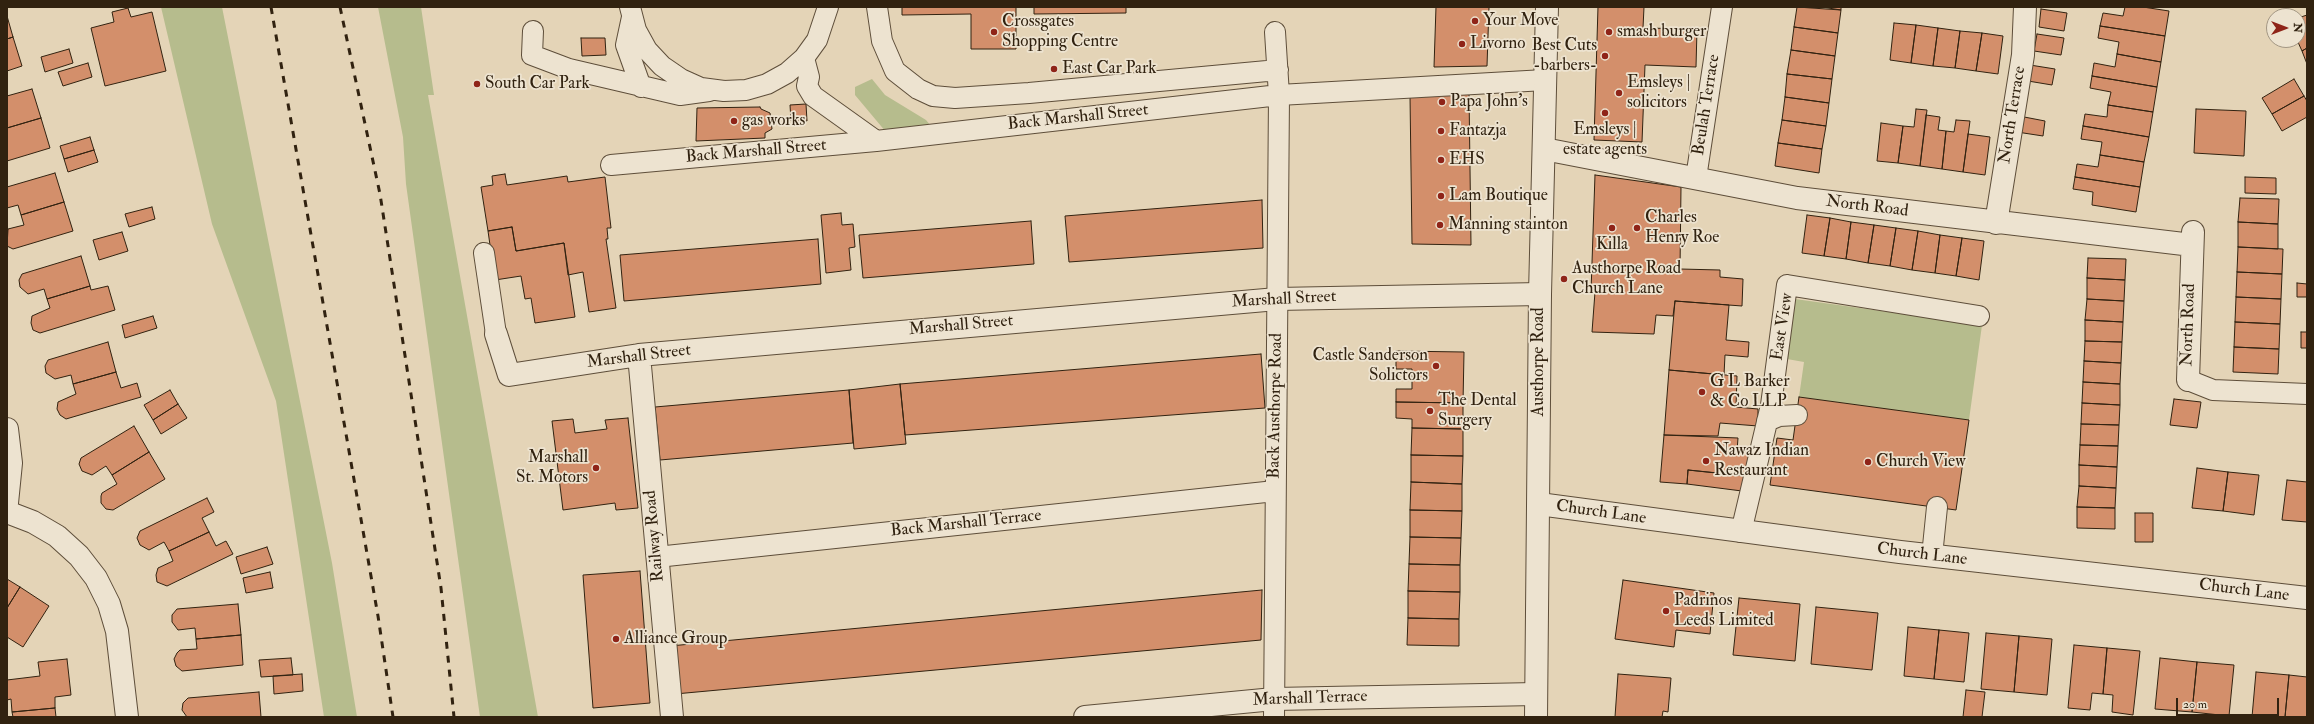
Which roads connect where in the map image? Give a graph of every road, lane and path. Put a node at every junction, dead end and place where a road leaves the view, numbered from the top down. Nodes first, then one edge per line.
1 (828, 7) edge
2 (877, 7) edge
3 (1547, 7) edge
4 (1722, 7) edge
5 (2025, 7) edge
6 (631, 12) edge
7 (533, 31) dead end
8 (1276, 32) dead end
9 (804, 58) junction
10 (1278, 70) junction
11 (1546, 80) junction
12 (641, 87) junction
13 (713, 90) junction
14 (1279, 95) junction
15 (876, 141) junction
16 (1544, 149) junction
17 (611, 165) dead end
18 (1696, 178) junction
19 (1996, 223) junction
20 (484, 253) dead end
21 (1540, 294) junction
22 (1277, 299) junction
23 (1979, 316) dead end
24 (496, 334) joint
25 (639, 355) junction
26 (2188, 380) joint
27 (2307, 394) edge
28 (1797, 416) dead end
29 (1768, 421) junction
30 (7, 429) edge
31 (1276, 491) junction
32 (7, 503) edge
33 (1539, 504) junction
34 (1937, 507) dead end
35 (7, 512) edge
36 (1741, 532) junction
37 (1932, 556) junction
38 (657, 557) junction
39 (2307, 598) edge
40 (1536, 694) junction
41 (1274, 708) edge
42 (127, 717) edge
43 (672, 717) edge
44 (1084, 717) edge
45 (1536, 717) edge

1 - 9 lane
2 - 10 lane
3 - 11 street, Austhorpe Road
4 - 18 lane, Beulah Terrace
5 - 19 street, North Terrace
6 - 12 lane
6 - 13 lane
7 - 12 lane
8 - 10 lane, Back Austhorpe Road
9 - 13 lane
9 - 15 lane
10 - 14 lane, Back Austhorpe Road
11 - 14 lane, Back Marshall Street
11 - 16 street, Austhorpe Road
12 - 13 lane
14 - 15 lane, Back Marshall Street
14 - 22 lane, Back Austhorpe Road
15 - 17 lane, Back Marshall Street
16 - 18 street, North Road
16 - 21 street, Austhorpe Road
18 - 19 street, North Road
19 - 26 street, North Road
20 - 24 lane, Marshall Street
21 - 22 street, Marshall Street
21 - 33 street, Austhorpe Road
22 - 25 street, Marshall Street
22 - 31 lane, Back Austhorpe Road
23 - 29 lane, East View
24 - 25 street, Marshall Street
25 - 38 street, Railway Road
26 - 27 lane, North Road
28 - 29 lane
29 - 36 lane, East View
30 - 32 street
31 - 38 lane, Back Marshall Terrace
31 - 41 lane, Back Austhorpe Road
33 - 36 street, Church Lane
33 - 40 street, Austhorpe Road
34 - 37 lane
35 - 42 street
36 - 37 street, Church Lane
37 - 39 street, Church Lane
38 - 43 street, Railway Road
40 - 41 street, Marshall Terrace
40 - 45 street, Austhorpe Road
41 - 44 street, Marshall Terrace

